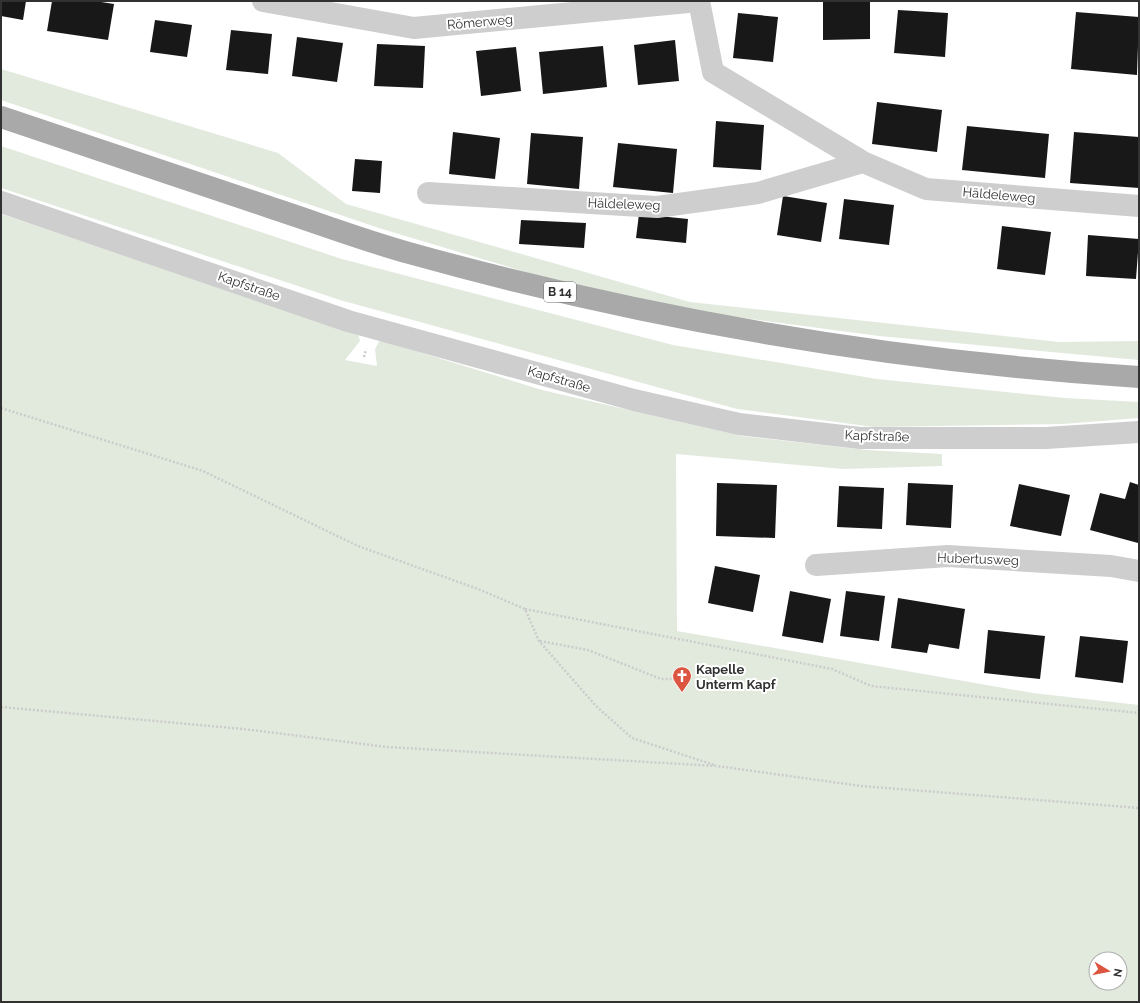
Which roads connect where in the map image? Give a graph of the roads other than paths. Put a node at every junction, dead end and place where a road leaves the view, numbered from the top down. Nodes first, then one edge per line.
1 (263, 1) edge
2 (699, 1) edge
3 (1, 117) edge
4 (864, 162) junction
5 (428, 193) dead end
6 (1, 202) edge
7 (1139, 206) edge
8 (1139, 377) edge
9 (1139, 432) edge
10 (816, 566) dead end
11 (1139, 570) edge

1 - 2 street, Römerweg
2 - 4 street, Häldeleweg
3 - 8 main road, B 14
4 - 5 street, Häldeleweg
4 - 7 street, Häldeleweg
6 - 9 street, Kapfstraße
10 - 11 street, Hubertusweg

